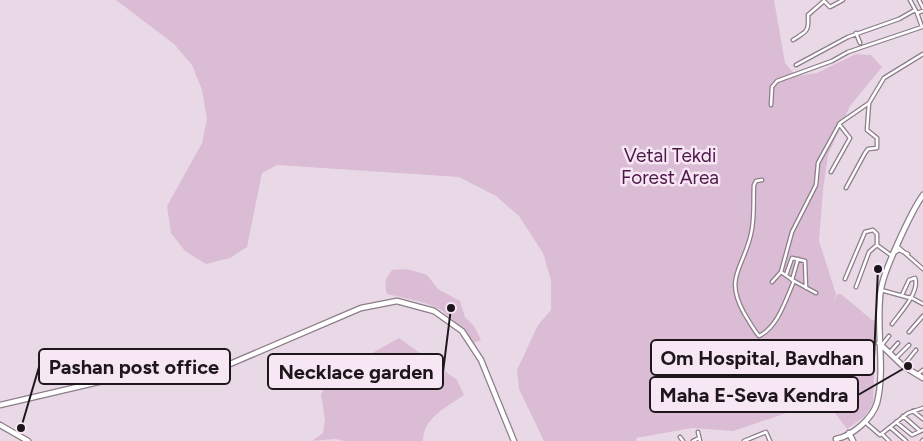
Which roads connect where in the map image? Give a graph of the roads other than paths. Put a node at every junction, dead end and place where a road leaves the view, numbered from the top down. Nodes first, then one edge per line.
1 (843, 0) edge
2 (910, 0) edge
3 (919, 0) edge
4 (923, 10) edge
5 (916, 12) junction
6 (856, 33) junction
7 (793, 40) dead end
8 (860, 43) dead end
9 (923, 54) edge
10 (796, 65) dead end
11 (869, 103) junction
12 (771, 105) dead end
13 (839, 124) junction
14 (831, 172) dead end
15 (762, 180) dead end
16 (846, 188) dead end
17 (923, 195) edge
18 (877, 245) junction
19 (897, 246) junction
20 (894, 254) junction
21 (908, 254) junction
22 (798, 259) junction
23 (876, 267) dead end
24 (923, 269) edge
25 (781, 272) junction
26 (887, 272) junction
27 (786, 275) junction
28 (845, 279) dead end
29 (793, 280) junction
30 (772, 282) dead end
31 (856, 287) dead end
32 (806, 288) junction
33 (881, 290) junction
34 (816, 294) dead end
35 (902, 295) junction
36 (910, 298) junction
37 (923, 304) edge
38 (923, 316) edge
39 (892, 324) dead end
40 (909, 332) dead end
41 (889, 336) dead end
42 (898, 343) dead end
43 (880, 344) junction
44 (909, 345) dead end
45 (916, 350) dead end
46 (890, 352) junction
47 (896, 358) junction
48 (903, 366) junction
49 (923, 370) edge
50 (921, 378) edge
51 (0, 405) edge
52 (923, 408) edge
53 (913, 410) junction
54 (903, 416) junction
55 (923, 419) edge
56 (865, 422) junction
57 (896, 422) junction
58 (0, 426) edge
59 (890, 427) junction
60 (919, 430) dead end
61 (923, 430) edge
62 (698, 432) dead end
63 (848, 434) junction
64 (882, 434) junction
65 (680, 437) dead end
66 (700, 439) edge
67 (24, 441) edge
68 (28, 441) edge
69 (514, 441) edge
70 (683, 441) edge
71 (693, 441) edge
72 (744, 441) edge
73 (770, 441) edge
74 (829, 441) edge
75 (852, 441) edge
76 (889, 441) edge
77 (906, 441) edge

1 - 7 street
2 - 5 street
3 - 4 street
4 - 5 street
5 - 6 street
5 - 12 street
6 - 8 street
6 - 10 street
9 - 11 street
11 - 13 street
11 - 16 street
13 - 14 street
13 - 25 street
15 - 29 street
17 - 19 main road
18 - 20 street
18 - 28 street
18 - 31 street
19 - 20 main road
19 - 21 street
20 - 21 street
20 - 26 main road
21 - 24 street
22 - 27 street
22 - 29 street
22 - 32 street
23 - 26 street
25 - 27 street
25 - 30 street
26 - 33 main road
27 - 29 street
29 - 32 street
32 - 34 street
33 - 35 street
33 - 43 main road
35 - 36 street
35 - 36 street
36 - 37 street
36 - 39 street
38 - 40 street
41 - 43 street
42 - 46 street
43 - 46 main road
43 - 56 main road
44 - 47 street
45 - 48 street
46 - 47 main road
47 - 48 main road
48 - 50 main road
49 - 50 street
51 - 69 main road
52 - 53 street
53 - 54 street
53 - 55 street
54 - 57 street
54 - 60 street
56 - 63 main road
56 - 64 street
57 - 59 street
57 - 61 street
58 - 67 main road
58 - 68 main road
59 - 64 street
59 - 77 street
62 - 66 street
63 - 74 main road
63 - 75 main road
64 - 76 street
65 - 70 street
66 - 71 street
72 - 73 street

